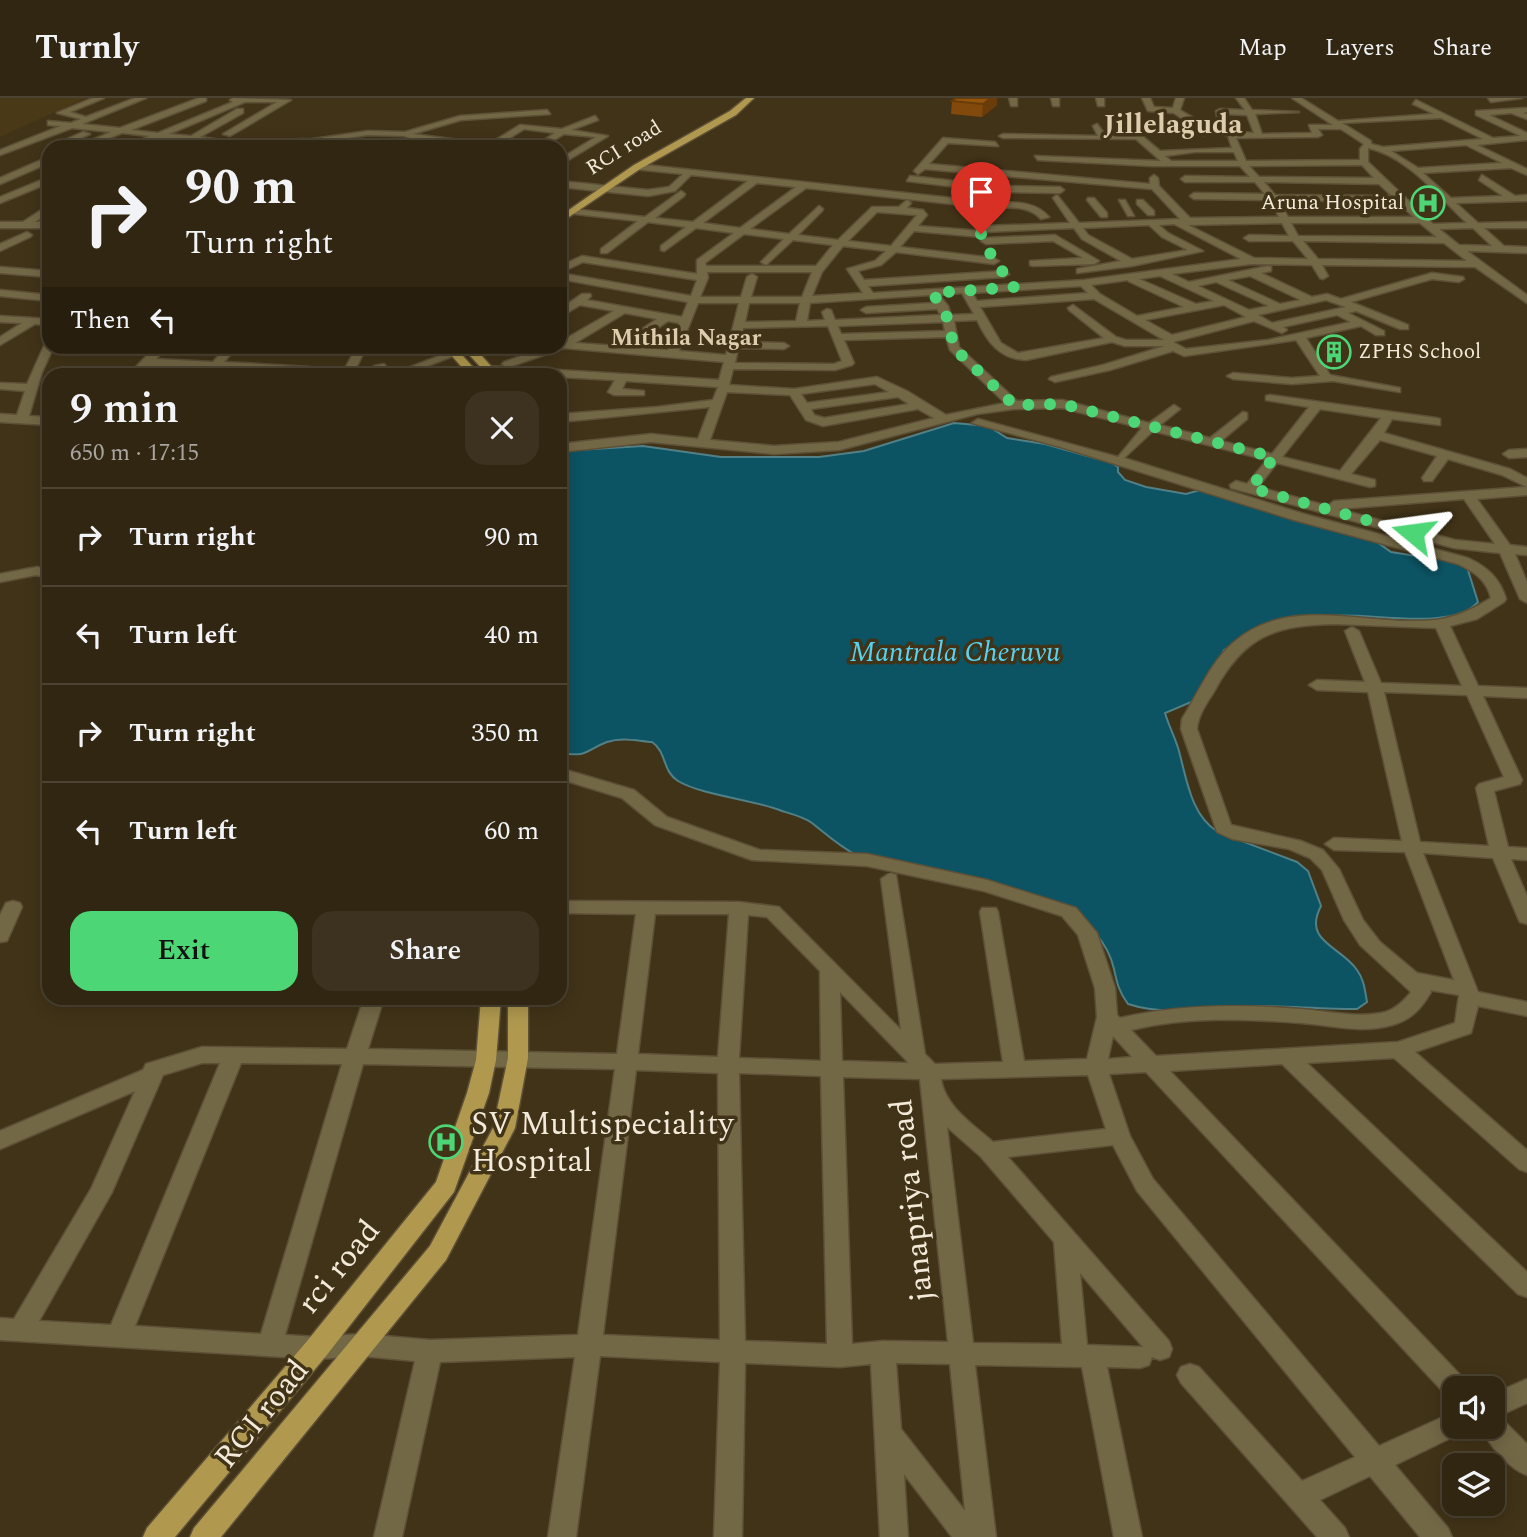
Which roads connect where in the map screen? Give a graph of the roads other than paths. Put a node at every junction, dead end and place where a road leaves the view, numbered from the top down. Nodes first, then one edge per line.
1 (101, 98) edge
2 (153, 98) edge
3 (185, 98) edge
4 (744, 98) edge
5 (750, 98) edge
6 (1146, 98) edge
7 (1180, 98) edge
8 (1296, 98) edge
9 (1304, 98) edge
10 (1518, 98) edge
11 (138, 99) edge
12 (173, 99) edge
13 (203, 99) edge
14 (288, 99) edge
15 (244, 100) junction
16 (258, 100) junction
17 (1491, 100) dead end
18 (1416, 102) dead end
19 (1246, 107) edge
20 (146, 110) dead end
21 (1527, 110) edge
22 (1176, 111) junction
23 (1512, 111) junction
24 (1295, 112) dead end
25 (1371, 113) dead end
26 (1439, 116) junction
27 (1527, 117) edge
28 (93, 118) junction
29 (595, 118) dead end
30 (1381, 118) junction
31 (122, 120) dead end
32 (1222, 122) dead end
33 (51, 123) dead end
34 (1344, 124) junction
35 (1012, 125) dead end
36 (1050, 125) dead end
37 (1124, 125) dead end
38 (1254, 125) junction
39 (1266, 125) dead end
40 (1278, 125) dead end
41 (74, 126) junction
42 (574, 126) junction
43 (1097, 126) dead end
44 (1164, 128) dead end
45 (98, 129) junction
46 (1467, 129) junction
47 (120, 131) junction
48 (563, 131) junction
49 (1310, 131) junction
50 (1448, 131) dead end
51 (405, 134) junction
52 (158, 135) junction
53 (1176, 135) dead end
54 (461, 136) dead end
55 (1003, 136) junction
56 (1232, 136) junction
57 (1259, 136) junction
58 (1127, 137) junction
59 (1527, 137) edge
60 (1058, 138) junction
61 (1103, 138) junction
62 (193, 139) junction
63 (70, 140) edge
64 (98, 140) edge
65 (146, 140) edge
66 (210, 140) edge
67 (229, 140) edge
68 (320, 140) edge
69 (433, 140) edge
70 (454, 140) edge
71 (502, 140) edge
72 (548, 140) edge
73 (1510, 140) junction
74 (1492, 141) junction
75 (1467, 143) junction
76 (995, 144) junction
77 (1046, 145) dead end
78 (1300, 145) dead end
79 (1376, 147) junction
80 (1078, 148) dead end
81 (1527, 148) edge
82 (1195, 150) junction
83 (1238, 150) junction
84 (0, 153) edge
85 (988, 153) dead end
86 (1158, 154) junction
87 (1317, 154) dead end
88 (1038, 158) junction
89 (567, 159) edge
90 (1077, 159) junction
91 (980, 162) dead end
92 (42, 163) edge
93 (1322, 163) junction
94 (1364, 163) junction
95 (1152, 164) junction
96 (1169, 164) junction
97 (1243, 164) junction
98 (1517, 165) junction
99 (1527, 165) edge
100 (923, 166) junction
101 (637, 167) junction
102 (1115, 167) dead end
103 (0, 169) edge
104 (973, 171) junction
105 (1416, 171) junction
106 (21, 172) junction
107 (690, 172) junction
108 (1527, 172) edge
109 (42, 176) edge
110 (1026, 176) junction
111 (1482, 178) dead end
112 (911, 179) junction
113 (755, 180) junction
114 (1258, 180) junction
115 (0, 181) edge
116 (42, 181) edge
117 (1081, 181) junction
118 (1381, 181) junction
119 (949, 184) junction
120 (567, 185) edge
121 (804, 185) junction
122 (1116, 185) junction
123 (1154, 187) junction
124 (603, 188) junction
125 (0, 192) edge
126 (15, 194) junction
127 (681, 194) dead end
128 (897, 195) junction
129 (913, 196) junction
130 (1194, 196) junction
131 (1057, 198) dead end
132 (1273, 198) junction
133 (1514, 198) junction
134 (1527, 198) edge
135 (1398, 199) junction
136 (0, 200) edge
137 (944, 200) junction
138 (1091, 200) dead end
139 (1447, 201) junction
140 (1122, 202) dead end
141 (1140, 202) dead end
142 (1202, 204) dead end
143 (981, 205) junction
144 (1527, 207) edge
145 (567, 208) edge
146 (820, 209) dead end
147 (901, 210) junction
148 (575, 211) junction
149 (1210, 212) dead end
150 (1131, 214) junction
151 (42, 215) edge
152 (1104, 215) junction
153 (567, 216) edge
154 (971, 216) dead end
155 (1069, 216) junction
156 (1286, 219) junction
157 (642, 220) junction
158 (1218, 220) junction
159 (1420, 220) junction
160 (1183, 222) junction
161 (1152, 224) junction
162 (0, 225) edge
163 (1076, 225) junction
164 (1478, 225) junction
165 (1527, 225) edge
166 (1437, 226) junction
167 (42, 227) edge
168 (693, 227) junction
169 (910, 228) junction
170 (26, 230) junction
171 (743, 232) junction
172 (984, 233) junction
173 (1112, 236) dead end
174 (1085, 237) junction
175 (790, 238) junction
176 (1055, 238) junction
177 (1249, 238) dead end
178 (1295, 238) junction
179 (929, 239) dead end
180 (1445, 240) junction
181 (840, 244) junction
182 (0, 248) edge
183 (664, 248) dead end
184 (604, 250) dead end
185 (893, 250) junction
186 (1502, 250) junction
187 (1527, 250) edge
188 (1198, 251) junction
189 (1025, 252) junction
190 (1469, 255) junction
191 (994, 261) junction
192 (1094, 261) junction
193 (1251, 261) junction
194 (1315, 261) junction
195 (766, 262) dead end
196 (1132, 263) junction
197 (1224, 263) junction
198 (567, 266) edge
199 (42, 268) edge
200 (818, 268) junction
201 (1105, 268) junction
202 (0, 270) edge
203 (35, 273) junction
204 (1252, 273) junction
205 (42, 274) edge
206 (703, 274) junction
207 (1004, 274) junction
208 (1161, 274) junction
209 (1042, 275) junction
210 (1323, 276) dead end
211 (567, 277) edge
212 (752, 278) dead end
213 (1132, 279) junction
214 (1217, 279) junction
215 (1459, 279) dead end
216 (1293, 280) dead end
217 (861, 283) junction
218 (1084, 283) junction
219 (605, 284) junction
220 (1050, 285) junction
221 (1188, 285) junction
222 (1015, 287) junction
223 (965, 290) junction
224 (1527, 291) edge
225 (0, 293) edge
226 (933, 293) junction
227 (1096, 296) junction
228 (42, 297) edge
229 (871, 297) junction
230 (1327, 297) junction
231 (822, 299) junction
232 (696, 300) junction
233 (744, 300) junction
234 (805, 300) junction
235 (1527, 300) edge
236 (578, 301) junction
237 (1312, 301) junction
238 (1225, 302) junction
239 (975, 304) junction
240 (943, 306) junction
241 (1193, 307) junction
242 (1339, 307) junction
243 (1073, 308) dead end
244 (1281, 308) junction
245 (567, 309) edge
246 (622, 310) junction
247 (1008, 314) dead end
248 (981, 316) junction
249 (1251, 316) junction
250 (0, 318) edge
251 (665, 318) junction
252 (829, 318) junction
253 (948, 319) junction
254 (1136, 319) junction
255 (33, 321) junction
256 (684, 321) junction
257 (42, 322) edge
258 (801, 324) junction
259 (1362, 324) junction
260 (740, 325) junction
261 (1271, 326) junction
262 (1404, 327) dead end
263 (1380, 332) dead end
264 (952, 334) junction
265 (836, 337) junction
266 (1298, 337) junction
267 (1112, 339) junction
268 (0, 342) edge
269 (1171, 343) junction
270 (567, 344) edge
271 (567, 345) edge
272 (734, 345) junction
273 (783, 346) dead end
274 (619, 350) junction
275 (46, 354) edge
276 (154, 354) edge
277 (226, 354) edge
278 (444, 354) edge
279 (464, 354) edge
280 (545, 354) edge
281 (672, 354) junction
282 (145, 362) junction
283 (730, 362) junction
284 (215, 366) junction
285 (140, 368) edge
286 (262, 368) edge
287 (412, 368) edge
288 (486, 368) edge
289 (501, 368) edge
290 (567, 374) edge
291 (1233, 376) dead end
292 (624, 377) junction
293 (1327, 378) junction
294 (0, 386) edge
295 (723, 386) junction
296 (31, 388) junction
297 (1396, 390) dead end
298 (794, 392) junction
299 (640, 393) dead end
300 (904, 393) junction
301 (1270, 398) dead end
302 (716, 403) junction
303 (1062, 404) junction
304 (1317, 404) junction
305 (920, 405) junction
306 (1014, 405) junction
307 (803, 407) junction
308 (1174, 409) dead end
309 (657, 411) junction
310 (1389, 415) junction
311 (1243, 416) dead end
312 (567, 417) edge
313 (978, 417) junction
314 (0, 418) edge
315 (942, 418) junction
316 (22, 419) junction
317 (42, 420) edge
318 (1436, 422) dead end
319 (1152, 426) junction
320 (1377, 435) junction
321 (652, 438) junction
322 (1213, 442) junction
323 (703, 443) junction
324 (567, 447) edge
325 (1527, 453) edge
326 (1446, 454) junction
327 (1508, 454) dead end
328 (1124, 455) junction
329 (1274, 457) junction
330 (1343, 475) junction
331 (1428, 478) dead end
332 (1370, 483) dead end
333 (1527, 483) edge
334 (1251, 488) junction
335 (1527, 491) edge
336 (1467, 494) junction
337 (1320, 506) junction
338 (1408, 516) junction
339 (1506, 550) junction
340 (1527, 551) edge
341 (42, 571) edge
342 (0, 578) edge
343 (1527, 599) edge
344 (1443, 626) dead end
345 (1353, 631) dead end
346 (1317, 685) dead end
347 (1375, 687) junction
348 (1473, 690) junction
349 (1527, 693) edge
350 (567, 775) edge
351 (1334, 844) dead end
352 (1412, 847) junction
353 (1500, 853) junction
354 (1527, 854) edge
355 (890, 880) dead end
356 (13, 907) dead end
357 (567, 907) edge
358 (646, 907) junction
359 (739, 908) junction
360 (989, 912) dead end
361 (1527, 918) edge
362 (0, 936) edge
363 (829, 972) junction
364 (1413, 979) junction
365 (1468, 993) junction
366 (372, 1005) edge
367 (490, 1005) edge
368 (518, 1005) edge
369 (1527, 1009) edge
370 (1111, 1021) junction
371 (1399, 1050) junction
372 (233, 1056) junction
373 (1287, 1056) junction
374 (518, 1058) junction
375 (354, 1059) junction
376 (486, 1060) junction
377 (1151, 1062) junction
378 (625, 1064) junction
379 (728, 1067) junction
380 (1096, 1067) junction
381 (832, 1070) junction
382 (1016, 1070) junction
383 (925, 1072) junction
384 (153, 1074) junction
385 (1119, 1136) junction
386 (0, 1140) edge
387 (989, 1151) junction
388 (1527, 1163) edge
389 (1065, 1239) junction
390 (1527, 1287) edge
391 (10, 1330) edge
392 (119, 1336) junction
393 (270, 1345) junction
394 (362, 1345) junction
395 (591, 1345) junction
396 (317, 1348) junction
397 (733, 1350) junction
398 (430, 1351) junction
399 (883, 1352) junction
400 (960, 1353) junction
401 (840, 1356) junction
402 (1084, 1356) junction
403 (1190, 1375) dead end
404 (1446, 1376) edge
405 (1527, 1390) edge
406 (1505, 1401) edge
407 (1442, 1429) edge
408 (888, 1433) junction
409 (1505, 1439) edge
410 (1375, 1459) junction
411 (1527, 1463) edge
412 (1299, 1496) junction
413 (157, 1537) edge
414 (204, 1537) edge
415 (388, 1537) edge
416 (562, 1537) edge
417 (728, 1537) edge
418 (894, 1537) edge
419 (969, 1537) edge
420 (982, 1537) edge
421 (1128, 1537) edge
422 (1335, 1537) edge
423 (1438, 1537) edge

1 - 11 street
1 - 28 street
2 - 12 street
3 - 13 street
4 - 124 main road, rci road
5 - 101 main road, RCI road
6 - 22 street
7 - 22 street
8 - 34 street
9 - 34 street
10 - 17 street
11 - 28 street
12 - 20 street
13 - 15 street
13 - 47 street
14 - 16 street
14 - 67 street
15 - 16 street
15 - 52 street
16 - 62 street
18 - 26 street
19 - 24 street
19 - 32 street
19 - 38 street
21 - 23 street
22 - 56 street
23 - 27 street
23 - 59 street
25 - 30 street
26 - 30 street
26 - 46 street
28 - 41 street
29 - 42 street
30 - 34 street
31 - 45 street
33 - 41 street
34 - 49 street
34 - 79 street
35 - 55 street
36 - 60 street
37 - 58 street
38 - 39 street
38 - 57 street
40 - 49 street
41 - 45 street
41 - 84 street
42 - 48 street
42 - 51 street
43 - 61 street
44 - 56 street
45 - 47 street
45 - 63 street
46 - 50 street
46 - 74 street
47 - 52 street
47 - 64 street
48 - 71 street
48 - 72 street
48 - 89 street
49 - 57 street
49 - 78 street
51 - 68 street
51 - 69 street
52 - 62 street
52 - 65 street
53 - 82 street
54 - 70 street
55 - 60 street
55 - 76 street
56 - 57 street
56 - 83 street
58 - 61 street
58 - 86 street
59 - 73 street
60 - 61 street
62 - 66 street
73 - 74 street
73 - 81 street
74 - 75 street
75 - 79 street
75 - 98 street
76 - 85 street
76 - 100 street
77 - 88 street
79 - 94 street
79 - 105 street
79 - 166 street
80 - 90 street
82 - 83 street
82 - 86 street
83 - 97 street
86 - 96 street
87 - 93 street
88 - 90 street
88 - 110 street
90 - 95 street
91 - 104 street
92 - 106 street
93 - 94 street
93 - 97 street
94 - 118 street
95 - 96 street
95 - 123 street
96 - 97 street
97 - 114 street
98 - 99 street
98 - 105 street
98 - 108 street
100 - 104 street
100 - 112 street
101 - 107 street
101 - 124 main road, RCI road
102 - 122 street
103 - 106 street
104 - 110 street
105 - 139 street
106 - 109 street
106 - 115 street
107 - 113 street
107 - 124 street
110 - 117 street
111 - 133 street
112 - 119 street
112 - 128 street
113 - 121 street
113 - 168 street
114 - 118 street
114 - 130 street
114 - 132 street
116 - 126 street
117 - 119 street
117 - 122 street
118 - 135 street
119 - 137 street
120 - 124 street
121 - 128 street
121 - 171 street
122 - 123 street
123 - 160 street
124 - 145 main road, rci road
124 - 148 main road, RCI road
125 - 126 street
126 - 136 street
127 - 157 street
128 - 129 street
129 - 137 street
129 - 147 street
130 - 132 street
130 - 142 street
131 - 155 street
132 - 135 street
132 - 156 street
133 - 134 street
133 - 139 street
133 - 144 street
135 - 159 street
137 - 143 street
138 - 152 street
139 - 164 street
140 - 150 street
141 - 161 street
143 - 154 street
143 - 172 street
146 - 175 street
147 - 169 street
147 - 181 street
148 - 153 main road, RCI road
148 - 157 street
149 - 158 street
150 - 152 street
150 - 161 street
151 - 170 street
152 - 155 street
155 - 163 street
156 - 158 street
156 - 159 street
156 - 178 street
157 - 168 street
157 - 184 street
158 - 160 street
159 - 180 street
160 - 161 street
160 - 193 street
161 - 163 street
161 - 188 street
162 - 170 street
163 - 172 street
163 - 174 street
164 - 165 street
164 - 166 street
164 - 186 street
166 - 190 street
167 - 170 street
168 - 171 street
168 - 183 street
169 - 172 street
169 - 185 street
170 - 182 street
171 - 175 street
171 - 206 street
172 - 179 street
172 - 189 street
172 - 191 street
173 - 174 street
174 - 176 street
174 - 196 street
175 - 181 street
175 - 195 street
176 - 189 street
176 - 192 street
177 - 178 street
178 - 180 street
178 - 194 street
180 - 190 street
181 - 185 street
181 - 200 street
185 - 191 street
185 - 217 street
186 - 187 street
186 - 190 street
186 - 190 street
188 - 196 street
188 - 197 street
189 - 192 street
189 - 209 street
190 - 194 street
190 - 224 street
190 - 235 street
191 - 207 street
192 - 201 street
193 - 194 street
193 - 197 street
193 - 204 street
194 - 210 street
196 - 201 street
197 - 208 street
198 - 206 street
199 - 203 street
200 - 206 street
200 - 234 street
201 - 209 street
202 - 203 street
203 - 205 street
204 - 214 street
204 - 237 street
206 - 232 street
207 - 217 street
207 - 222 street
208 - 213 street
208 - 221 street
209 - 220 street
211 - 219 street
212 - 233 street
213 - 218 street
213 - 241 street
214 - 221 street
214 - 244 street
215 - 242 street
216 - 230 street
217 - 229 street
218 - 220 street
218 - 227 street
219 - 232 street
219 - 236 street
220 - 222 street
221 - 238 street
222 - 223 street
223 - 226 street
223 - 239 street
225 - 228 street
226 - 229 street
226 - 240 street
227 - 239 street
227 - 254 street
229 - 231 street
230 - 237 street
230 - 242 street
231 - 234 street
231 - 252 street
232 - 233 street
232 - 256 street
233 - 234 street
233 - 260 street
234 - 258 street
236 - 245 street
236 - 246 street
237 - 244 street
238 - 241 street
238 - 249 street
239 - 248 street
240 - 252 street
240 - 253 street
241 - 254 street
242 - 259 street
242 - 261 street
242 - 262 street
243 - 267 street
244 - 249 street
246 - 251 street
246 - 270 street
247 - 248 street
248 - 253 street
248 - 267 street
249 - 261 street
249 - 269 street
250 - 255 street
251 - 256 street
251 - 274 street
252 - 253 street
252 - 258 street
252 - 265 street
253 - 264 street
254 - 269 street
255 - 257 street
255 - 268 street
256 - 281 street
258 - 260 street
259 - 263 street
259 - 266 street
260 - 272 street
261 - 266 street
264 - 265 street
264 - 306 street
265 - 283 street
266 - 269 street
266 - 293 street
267 - 269 street
269 - 303 street
271 - 274 street
272 - 273 street
272 - 283 street
274 - 281 street
275 - 296 street
276 - 282 street
277 - 284 street
278 - 287 street
279 - 288 main road
280 - 289 street
281 - 283 street
282 - 284 street
282 - 285 street
283 - 295 street
284 - 286 street
290 - 292 street
291 - 293 street
292 - 295 street
292 - 299 street
293 - 297 street
294 - 296 street
295 - 298 street
295 - 302 street
296 - 316 street
298 - 300 street
298 - 307 street
300 - 305 street
300 - 307 street
301 - 304 street
302 - 309 street
302 - 323 street
303 - 306 street
303 - 319 street
304 - 310 street
304 - 329 street
305 - 307 street
305 - 315 street
306 - 313 street
308 - 319 street
309 - 312 street
309 - 321 street
310 - 318 street
310 - 320 street
311 - 322 street
313 - 315 street
313 - 328 street
313 - 364 street
314 - 316 street
315 - 323 street
316 - 317 street
319 - 322 street
319 - 328 street
320 - 326 street
320 - 330 street
321 - 323 street
321 - 324 street
322 - 329 street
325 - 327 street
326 - 331 street
326 - 333 street
328 - 334 street
329 - 330 street
329 - 334 street
330 - 332 street
334 - 337 street
335 - 336 street
336 - 338 street
336 - 339 street
337 - 338 street
337 - 338 street
338 - 339 street
339 - 340 street
339 - 343 street
341 - 342 street
344 - 348 street
345 - 347 street
346 - 347 street
347 - 348 street
347 - 352 street
348 - 349 street
348 - 353 street
350 - 370 street
351 - 352 street
352 - 353 street
352 - 365 street
353 - 354 street
353 - 361 street
355 - 383 street, janapriya road
356 - 362 street
357 - 358 street
358 - 359 street
358 - 378 street
359 - 363 street
359 - 379 street
360 - 382 street
363 - 381 street
363 - 383 street
364 - 365 street
364 - 370 street
365 - 369 street
365 - 371 street
366 - 375 street
367 - 376 main road, rci road
368 - 374 main road, RCI road
370 - 377 street
370 - 380 street
371 - 373 street
371 - 388 street
372 - 375 street
372 - 384 street
372 - 392 street
373 - 377 street
373 - 390 street
374 - 376 street
374 - 378 street
374 - 394 main road, RCI road
375 - 376 street
375 - 393 street
376 - 396 main road, rci road
377 - 380 street
377 - 404 street
378 - 379 street
378 - 395 street
379 - 381 street
379 - 397 street
380 - 382 street
380 - 385 street
381 - 383 street
381 - 401 street
382 - 383 street
383 - 387 street
383 - 400 street, janapriya road
384 - 386 street
384 - 391 street
385 - 387 street
385 - 410 street
387 - 389 street
389 - 402 street
389 - 402 street
391 - 392 street
392 - 393 street
393 - 396 street
394 - 396 street
394 - 398 street
394 - 414 main road, RCI road
395 - 397 street
395 - 398 street
395 - 416 street
396 - 413 main road, rci road
397 - 401 street
397 - 417 street
398 - 415 street
399 - 400 street
399 - 401 street
399 - 408 street
400 - 402 street
400 - 420 street, janapriya road
402 - 421 street
403 - 412 street
405 - 406 street
407 - 410 street
408 - 418 street
408 - 419 street
409 - 411 street
410 - 412 street
410 - 423 street
412 - 422 street

